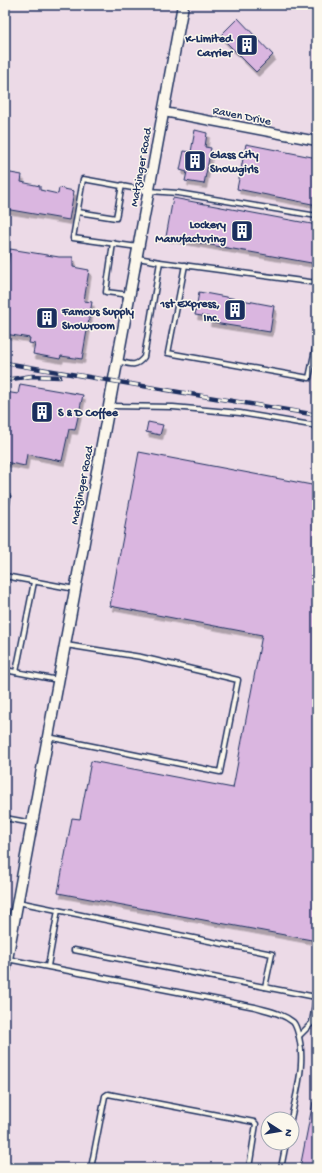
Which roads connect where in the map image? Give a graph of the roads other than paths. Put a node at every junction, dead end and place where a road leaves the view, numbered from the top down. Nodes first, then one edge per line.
1 (183, 5) edge
2 (164, 112) junction
3 (317, 141) edge
4 (122, 185) junction
5 (149, 190) junction
6 (78, 212) junction
7 (317, 216) edge
8 (113, 243) junction
9 (139, 247) junction
10 (137, 258) junction
11 (160, 262) junction
12 (185, 265) junction
13 (317, 283) edge
14 (130, 295) junction
15 (317, 340) edge
16 (118, 361) junction
17 (109, 406) junction
18 (317, 426) edge
19 (5, 497) edge
20 (5, 514) edge
21 (5, 576) edge
22 (34, 582) junction
23 (75, 589) junction
24 (65, 645) junction
25 (5, 670) edge
26 (16, 672) junction
27 (58, 680) junction
28 (48, 737) junction
29 (5, 818) edge
30 (32, 823) junction
31 (18, 902) junction
32 (58, 910) junction
33 (10, 917) edge
34 (74, 950) dead end
35 (7, 960) junction
36 (48, 966) junction
37 (5, 970) edge
38 (265, 987) junction
39 (299, 1036) junction
40 (293, 1111) edge
41 (284, 1151) edge
42 (91, 1168) edge
43 (249, 1168) edge
44 (281, 1168) edge

1 - 2 street, Matzinger Road
2 - 3 street, Raven Drive
2 - 5 street, Matzinger Road
4 - 5 lane
4 - 6 lane
4 - 6 lane
5 - 7 lane
5 - 9 street, Matzinger Road
6 - 8 lane
8 - 9 lane
8 - 14 lane
9 - 10 street, Matzinger Road
10 - 11 lane
10 - 14 street, Matzinger Road
11 - 12 lane
11 - 16 lane
12 - 13 lane
12 - 15 lane
14 - 16 street, Matzinger Road
16 - 17 street, Matzinger Road
17 - 18 lane
17 - 23 street, Matzinger Road
19 - 20 lane
21 - 22 lane
22 - 23 lane
22 - 26 lane
23 - 24 street, Matzinger Road
24 - 27 street, Matzinger Road
24 - 28 lane
25 - 26 lane
26 - 27 lane
27 - 28 street, Matzinger Road
28 - 30 street, Matzinger Road
29 - 30 lane
30 - 31 street, Matzinger Road
31 - 32 lane
31 - 33 street, Matzinger Road
32 - 36 lane
32 - 38 lane
33 - 35 street, Matzinger Road
34 - 38 lane
35 - 36 lane
35 - 37 street, Matzinger Road
36 - 39 lane
38 - 39 lane
39 - 40 lane
41 - 44 lane
42 - 43 lane

